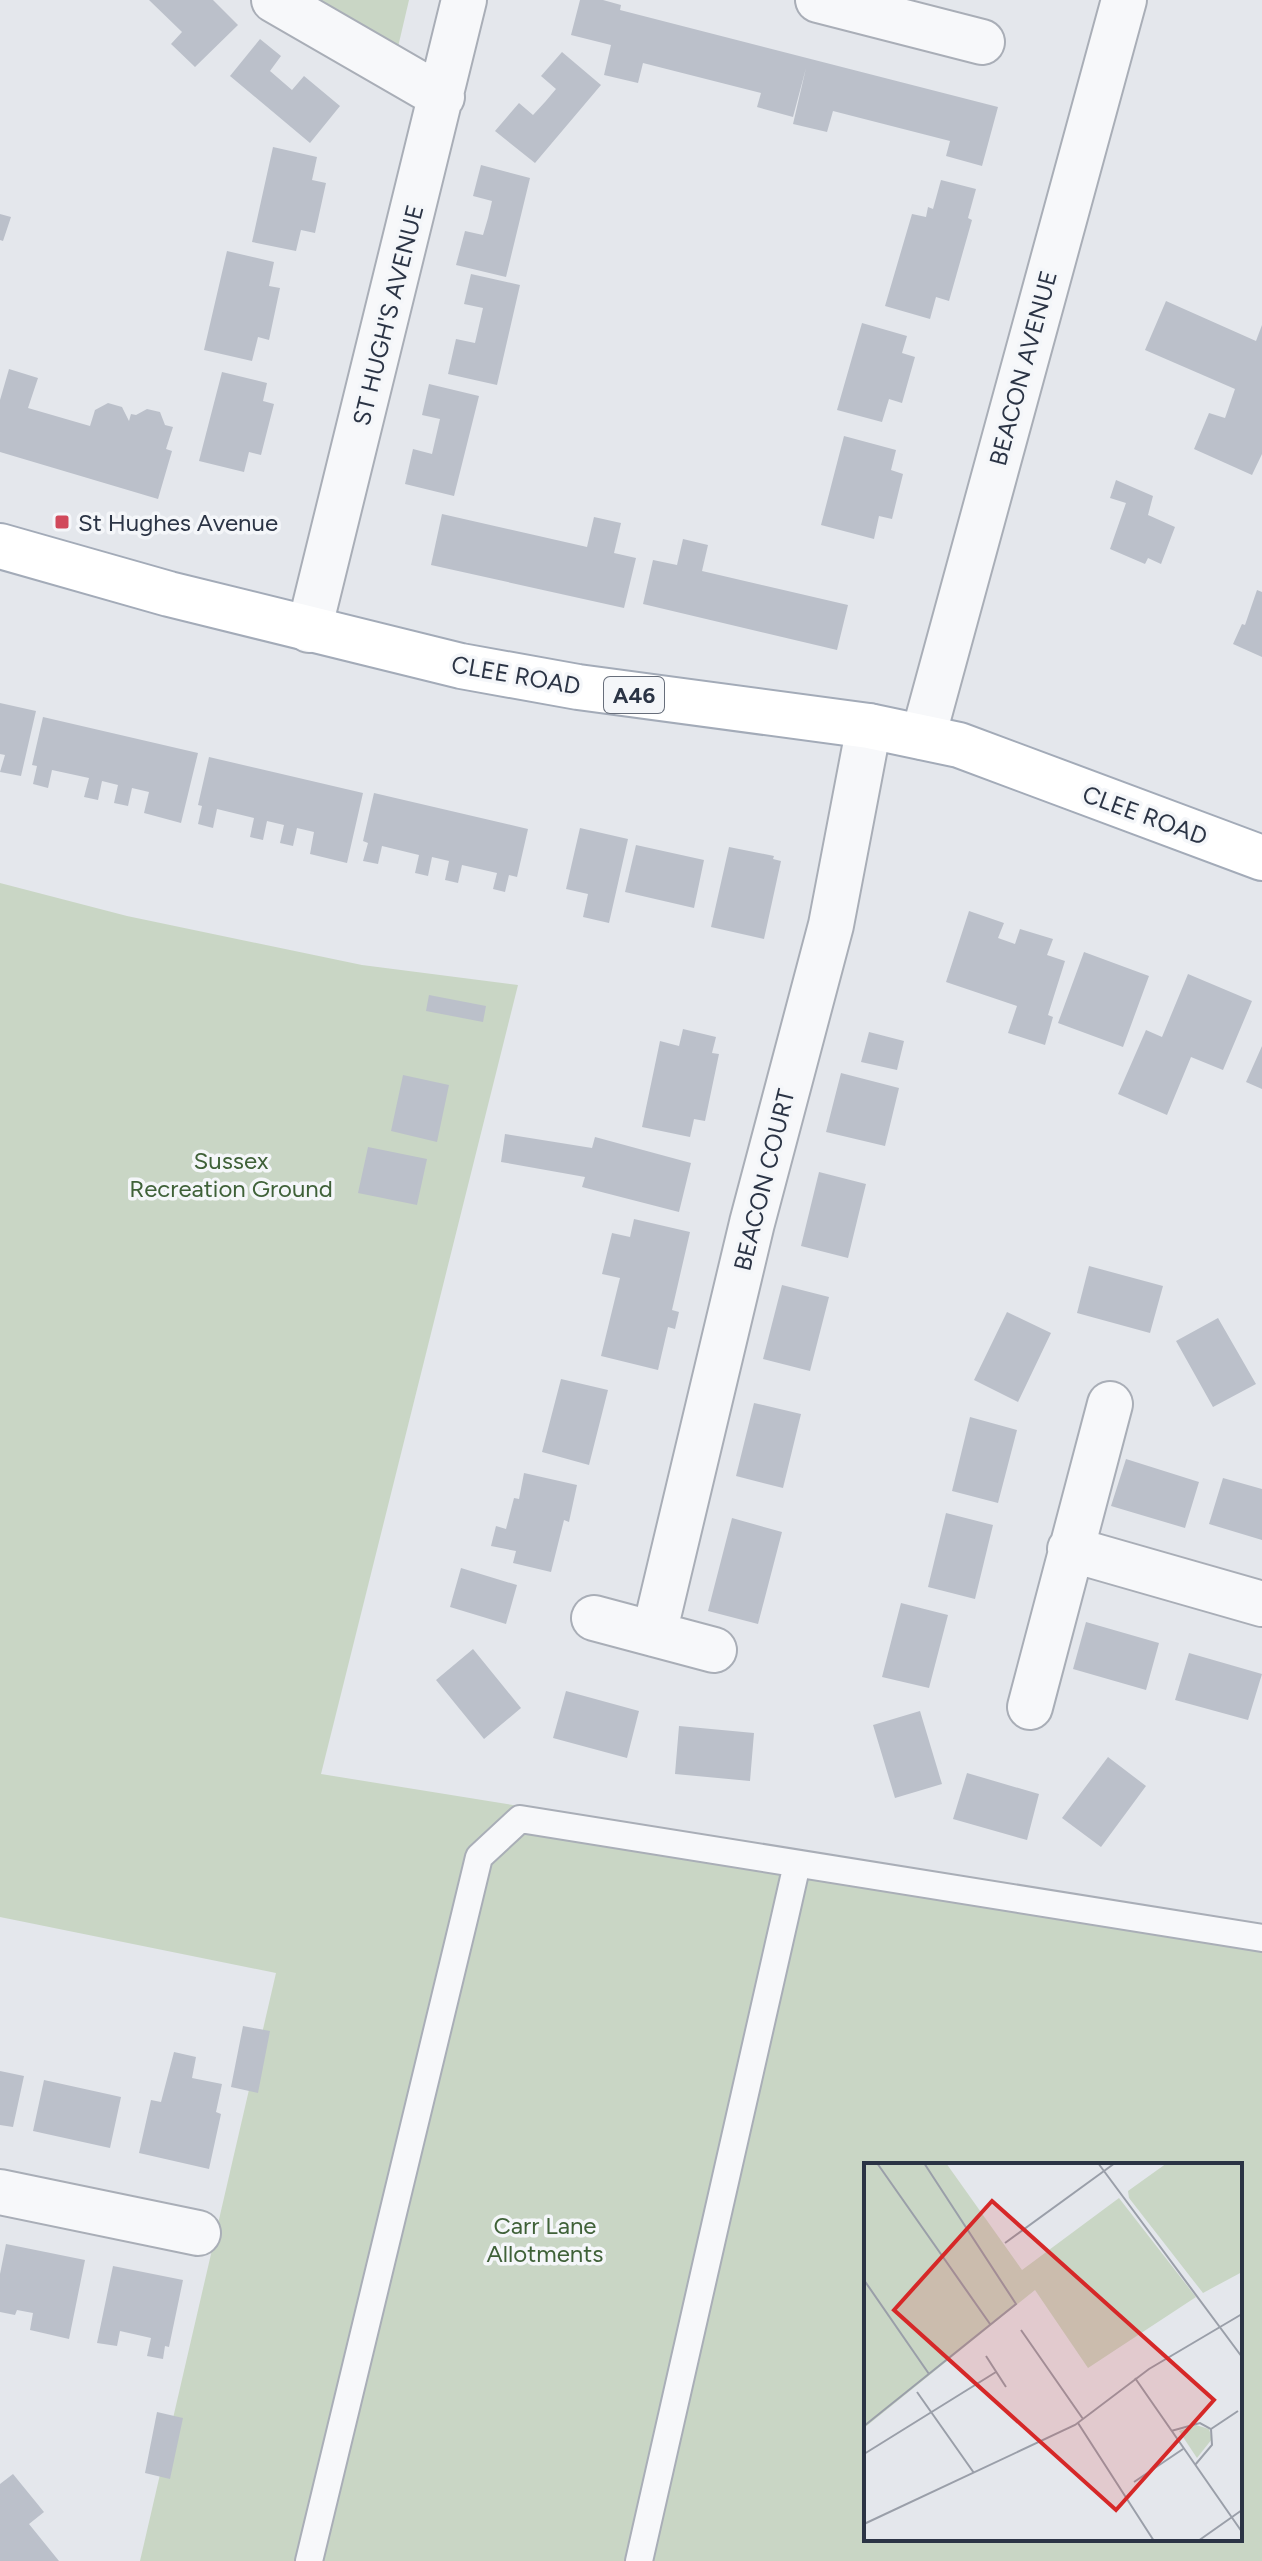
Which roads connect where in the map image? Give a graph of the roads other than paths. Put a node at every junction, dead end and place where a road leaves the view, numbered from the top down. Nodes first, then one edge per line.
1 (274, 0) edge
2 (464, 0) edge
3 (818, 0) edge
4 (1124, 0) edge
5 (982, 42) dead end
6 (442, 97) junction
7 (0, 546) edge
8 (309, 630) junction
9 (869, 726) junction
10 (923, 737) junction
11 (1262, 858) edge
12 (1110, 1404) dead end
13 (1070, 1549) junction
14 (1262, 1604) edge
15 (594, 1618) dead end
16 (654, 1634) junction
17 (714, 1650) dead end
18 (1030, 1707) dead end
19 (797, 1864) junction
20 (1262, 1938) edge
21 (0, 2192) edge
22 (198, 2233) dead end
23 (309, 2561) edge
24 (639, 2561) edge

1 - 6 street
2 - 6 street, ST HUGH'S AVENUE
3 - 5 street
4 - 10 street, BEACON AVENUE
6 - 8 street, ST HUGH'S AVENUE
7 - 8 main road, CLEE ROAD / A46
8 - 9 main road, CLEE ROAD / A46
9 - 10 main road, CLEE ROAD / A46
9 - 16 street, BEACON COURT
10 - 11 main road, CLEE ROAD / A46
12 - 13 street
13 - 14 street
13 - 18 street
15 - 16 street
16 - 17 street
19 - 20 lane
19 - 23 lane
19 - 24 lane
21 - 22 street

